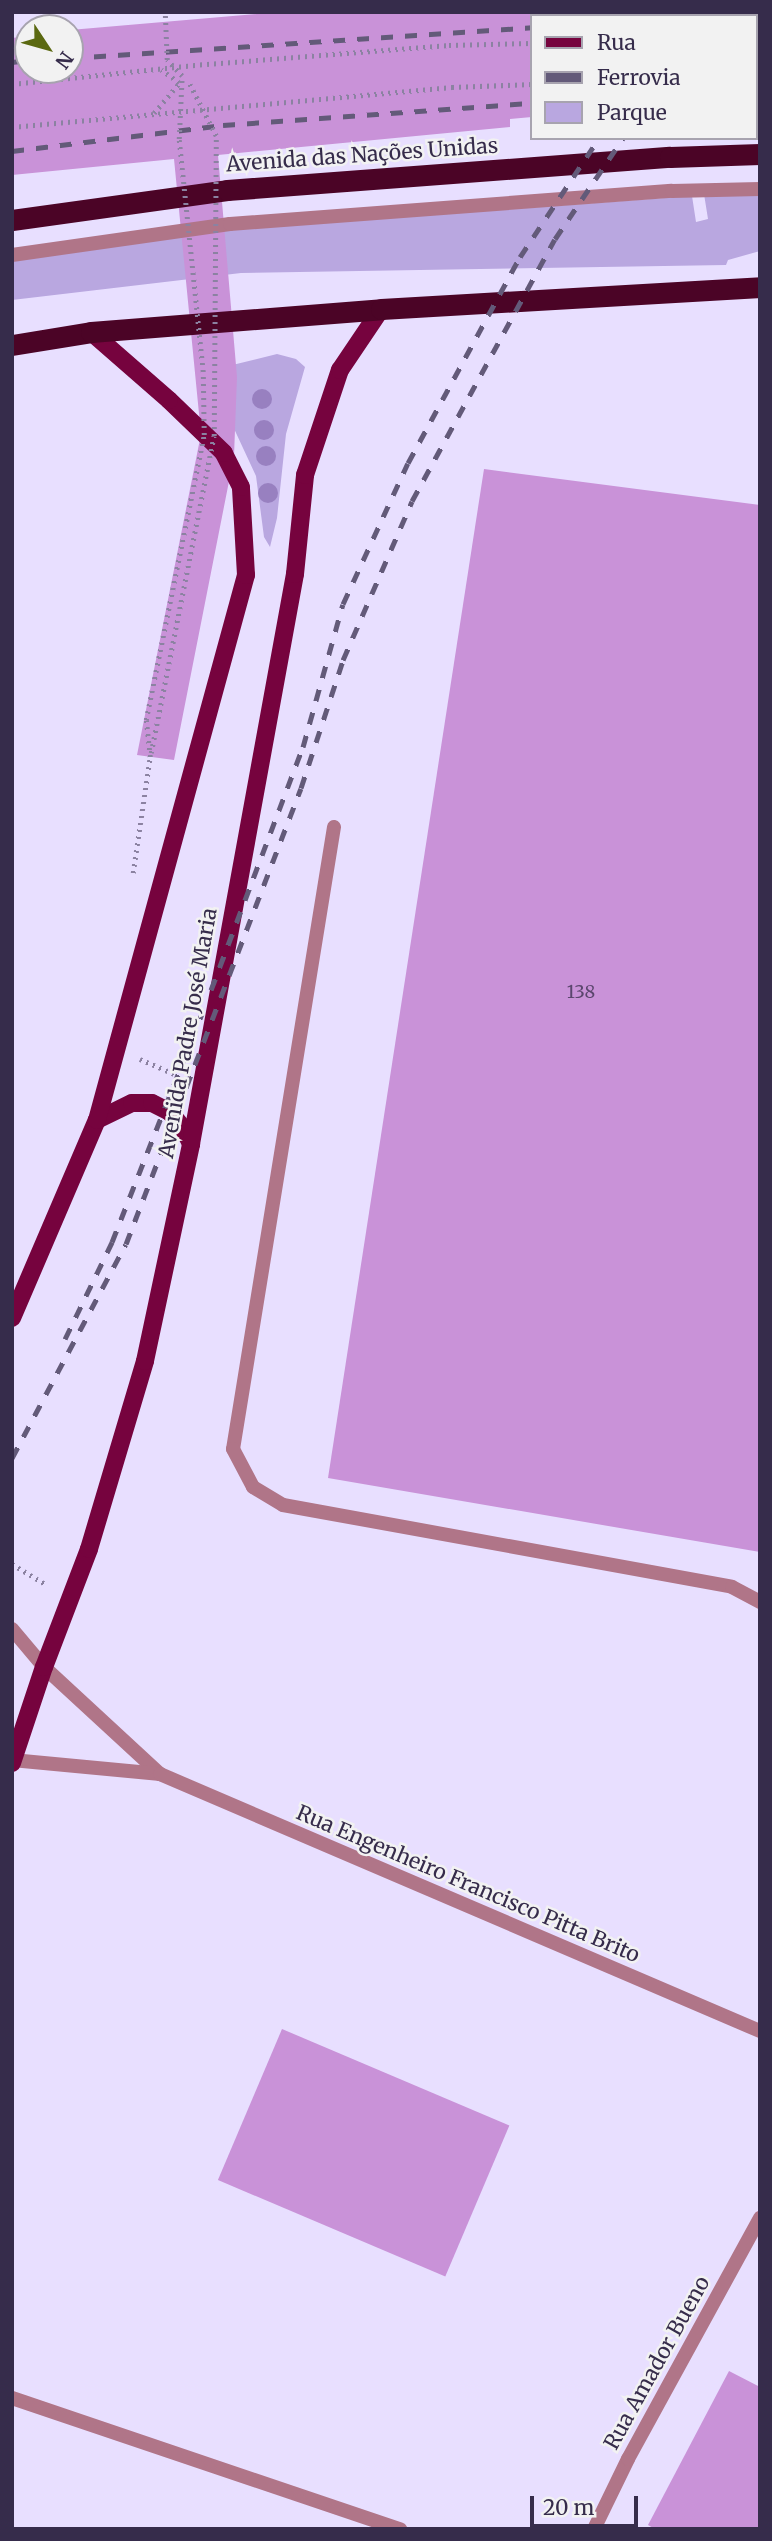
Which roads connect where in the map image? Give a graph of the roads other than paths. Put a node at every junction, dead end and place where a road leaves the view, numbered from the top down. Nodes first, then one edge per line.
1 (760, 154) edge
2 (760, 189) edge
3 (12, 220) edge
4 (12, 255) edge
5 (760, 287) edge
6 (381, 309) junction
7 (91, 332) junction
8 (12, 345) edge
9 (334, 827) dead end
10 (97, 1120) junction
11 (191, 1144) junction
12 (12, 1318) edge
13 (760, 1602) edge
14 (12, 1629) edge
15 (44, 1667) junction
16 (13, 1761) edge
17 (160, 1774) junction
18 (760, 2031) edge
19 (760, 2218) edge
20 (12, 2398) edge
21 (400, 2529) edge
22 (594, 2529) edge

1 - 3 highway, Avenida das Nações Unidas
2 - 4 street
5 - 6 highway
6 - 7 highway
6 - 11 main road, Avenida Padre José Maria
7 - 8 highway
7 - 10 main road
9 - 13 street
10 - 11 main road
10 - 12 main road
11 - 15 main road, Avenida Padre José Maria
14 - 15 street, Rua Engenheiro Francisco Pitta Brito
15 - 16 main road, Avenida Padre José Maria
15 - 17 street, Rua Engenheiro Francisco Pitta Brito
16 - 17 street, Rua Engenheiro Francisco Pitta Brito
17 - 18 street, Rua Engenheiro Francisco Pitta Brito
19 - 22 street, Rua Amador Bueno
20 - 21 street

